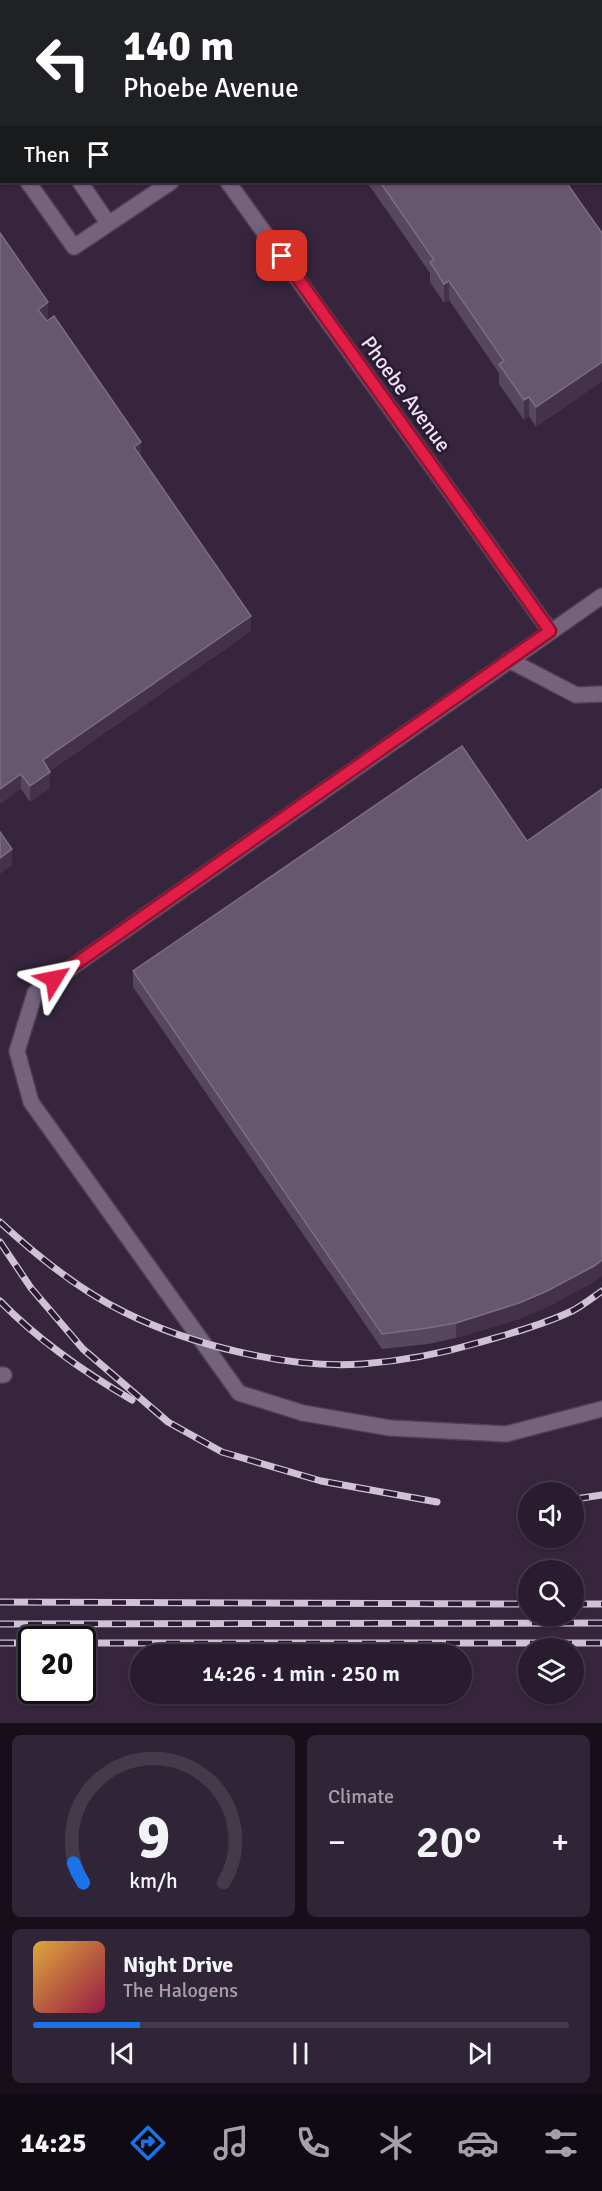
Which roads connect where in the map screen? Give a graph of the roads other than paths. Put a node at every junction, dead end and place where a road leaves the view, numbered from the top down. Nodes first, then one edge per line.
1 (29, 183) edge
2 (81, 183) edge
3 (169, 183) edge
4 (229, 183) edge
5 (108, 223) junction
6 (602, 596) edge
7 (550, 631) junction
8 (509, 660) junction
9 (602, 694) edge
10 (602, 1409) edge

1 - 5 street
2 - 5 street
3 - 5 street
4 - 7 street, Phoebe Avenue
6 - 7 street
7 - 8 street
8 - 9 street
8 - 10 street

